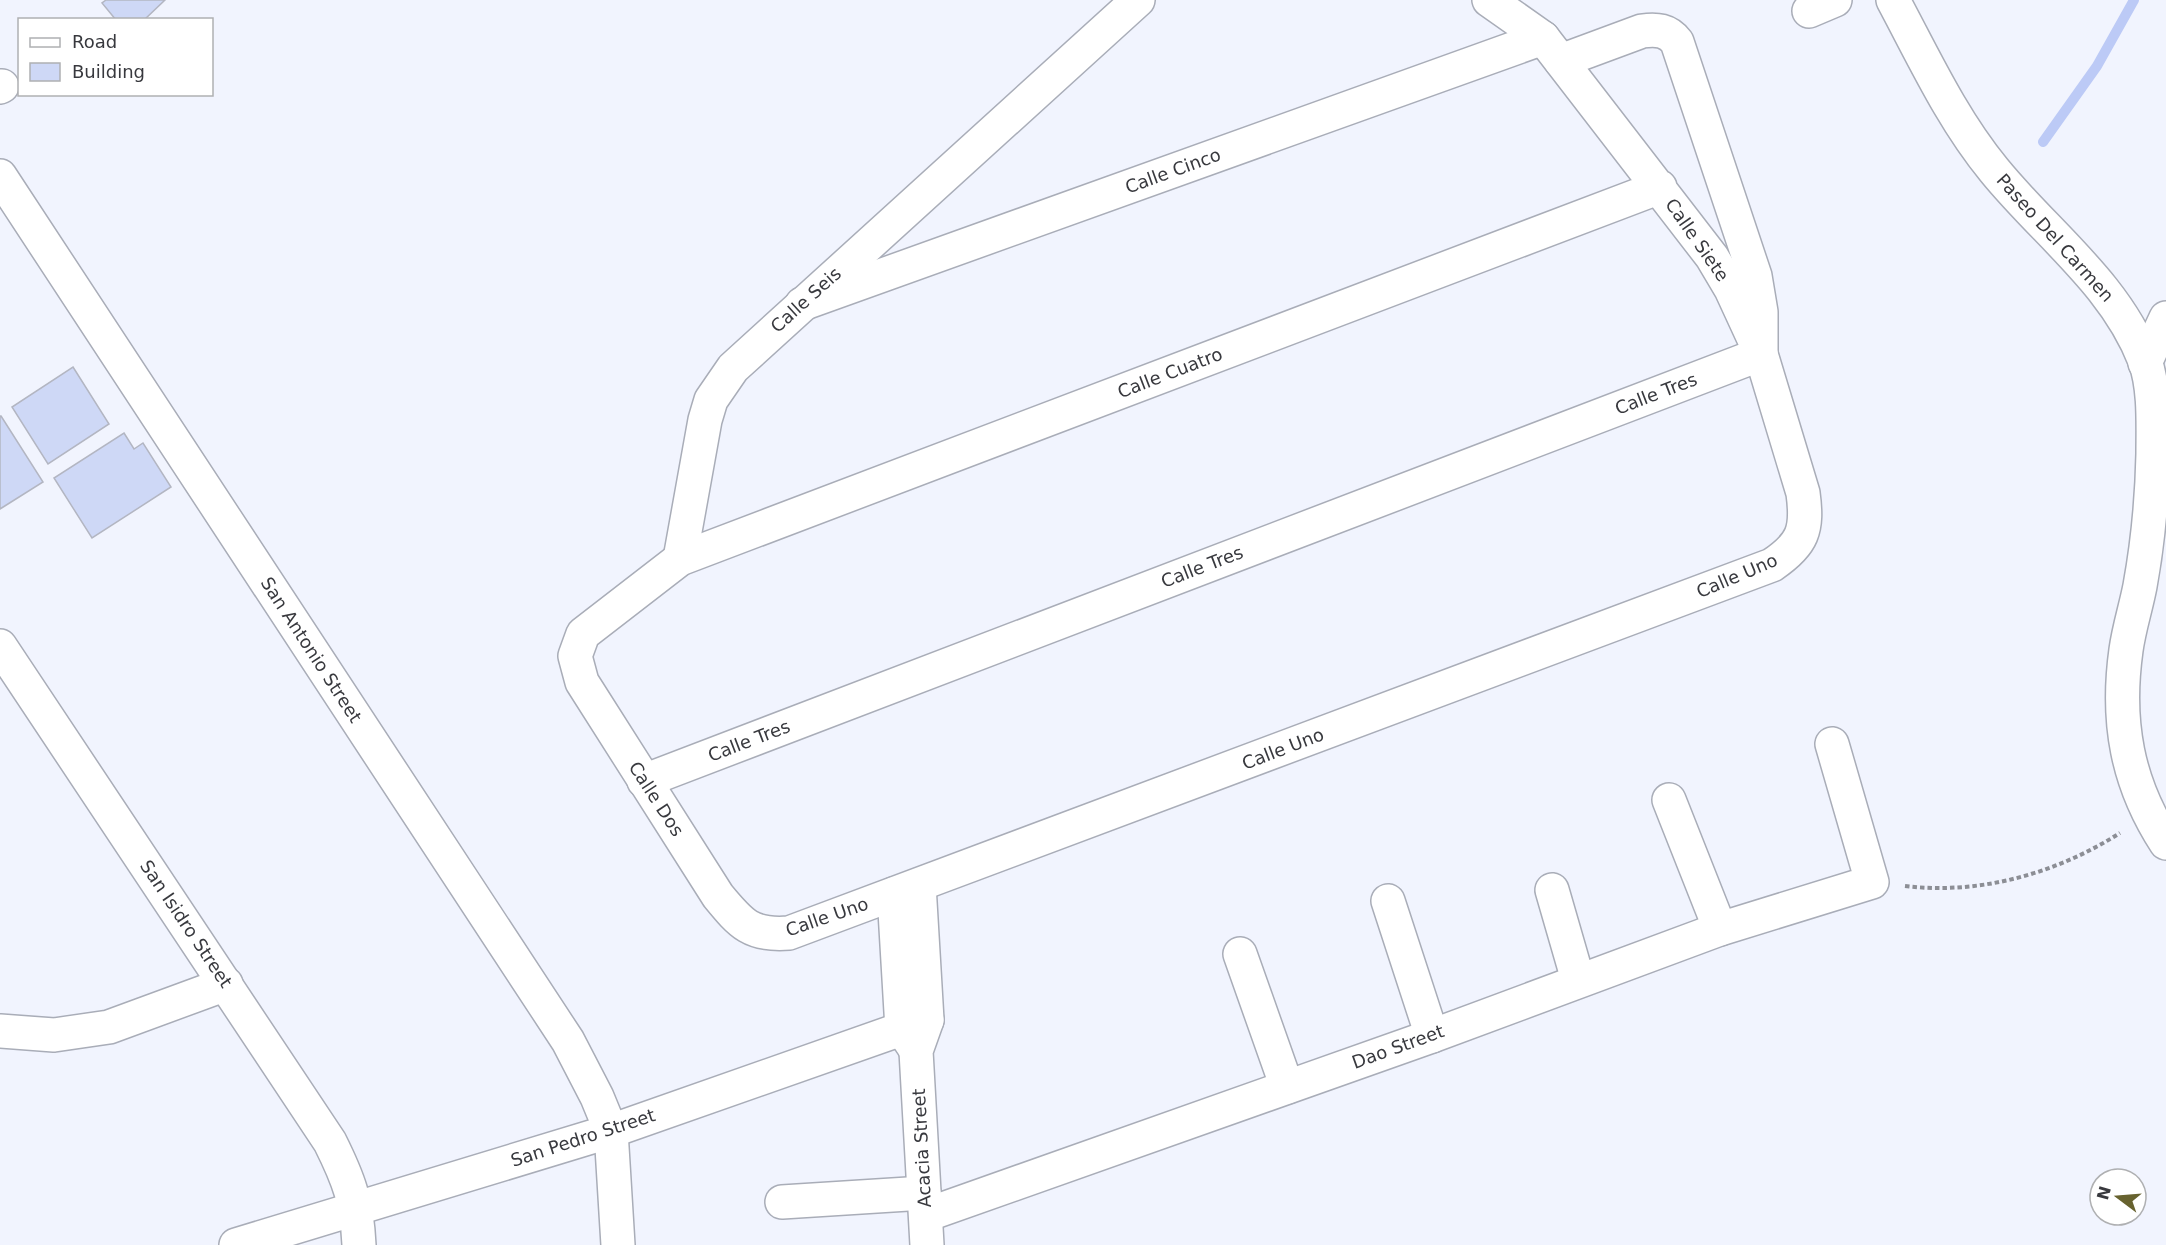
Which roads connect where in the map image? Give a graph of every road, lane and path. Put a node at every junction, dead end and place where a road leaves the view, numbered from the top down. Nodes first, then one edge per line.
1 (1138, 0) edge
2 (1489, 0) edge
3 (1893, 0) edge
4 (1552, 49) junction
5 (0, 176) edge
6 (1660, 187) junction
7 (802, 304) junction
8 (2166, 318) edge
9 (1761, 354) junction
10 (2145, 363) junction
11 (2159, 502) edge
12 (1802, 537) joint
13 (680, 559) junction
14 (0, 646) edge
15 (1832, 744) dead end
16 (644, 781) junction
17 (1669, 800) dead end
18 (2148, 815) junction
19 (2166, 843) edge
20 (1872, 882) junction
21 (907, 889) junction
22 (1551, 890) dead end
23 (1388, 901) dead end
24 (1720, 929) junction
25 (753, 931) joint
26 (1240, 954) dead end
27 (1578, 980) junction
28 (226, 984) junction
29 (0, 1031) edge
30 (915, 1033) junction
31 (1432, 1036) junction
32 (1287, 1087) junction
33 (611, 1131) junction
34 (782, 1202) dead end
35 (357, 1209) junction
36 (926, 1217) edge
37 (236, 1245) edge
38 (359, 1245) edge
39 (618, 1245) edge

1 - 7 street, Calle Seis
2 - 4 street, Calle Siete
3 - 10 street, Paseo Del Carmen
4 - 6 street, Calle Siete
4 - 7 street, Calle Cinco
4 - 9 street, Calle Cinco
5 - 33 street, San Antonio Street
6 - 9 street, Calle Siete
6 - 13 street, Calle Cuatro
7 - 13 street, Calle Seis
8 - 10 street
9 - 12 street, Calle Siete
9 - 16 street, Calle Tres
10 - 11 street, Paseo Del Carmen
11 - 18 street, Paseo Del Carmen
12 - 21 street, Calle Uno
13 - 16 street, Calle Dos
14 - 28 street, San Isidro Street
15 - 20 street
16 - 25 street, Calle Dos
17 - 24 street
18 - 19 street, Paseo Del Carmen
18 - 20 path
20 - 24 street, Dao Street
21 - 25 street, Calle Uno
21 - 30 street, Acacia Street
22 - 27 street
23 - 31 street
24 - 27 street, Dao Street
26 - 32 street
27 - 31 street, Dao Street
28 - 29 street
28 - 35 street, San Isidro Street
30 - 33 street, San Pedro Street
30 - 36 street, Acacia Street
31 - 32 street, Dao Street
32 - 36 street, Dao Street
33 - 35 street, San Pedro Street
33 - 39 street, San Antonio Street
34 - 36 street, Dao Street
35 - 37 street, San Pedro Street
35 - 38 street, San Isidro Street

